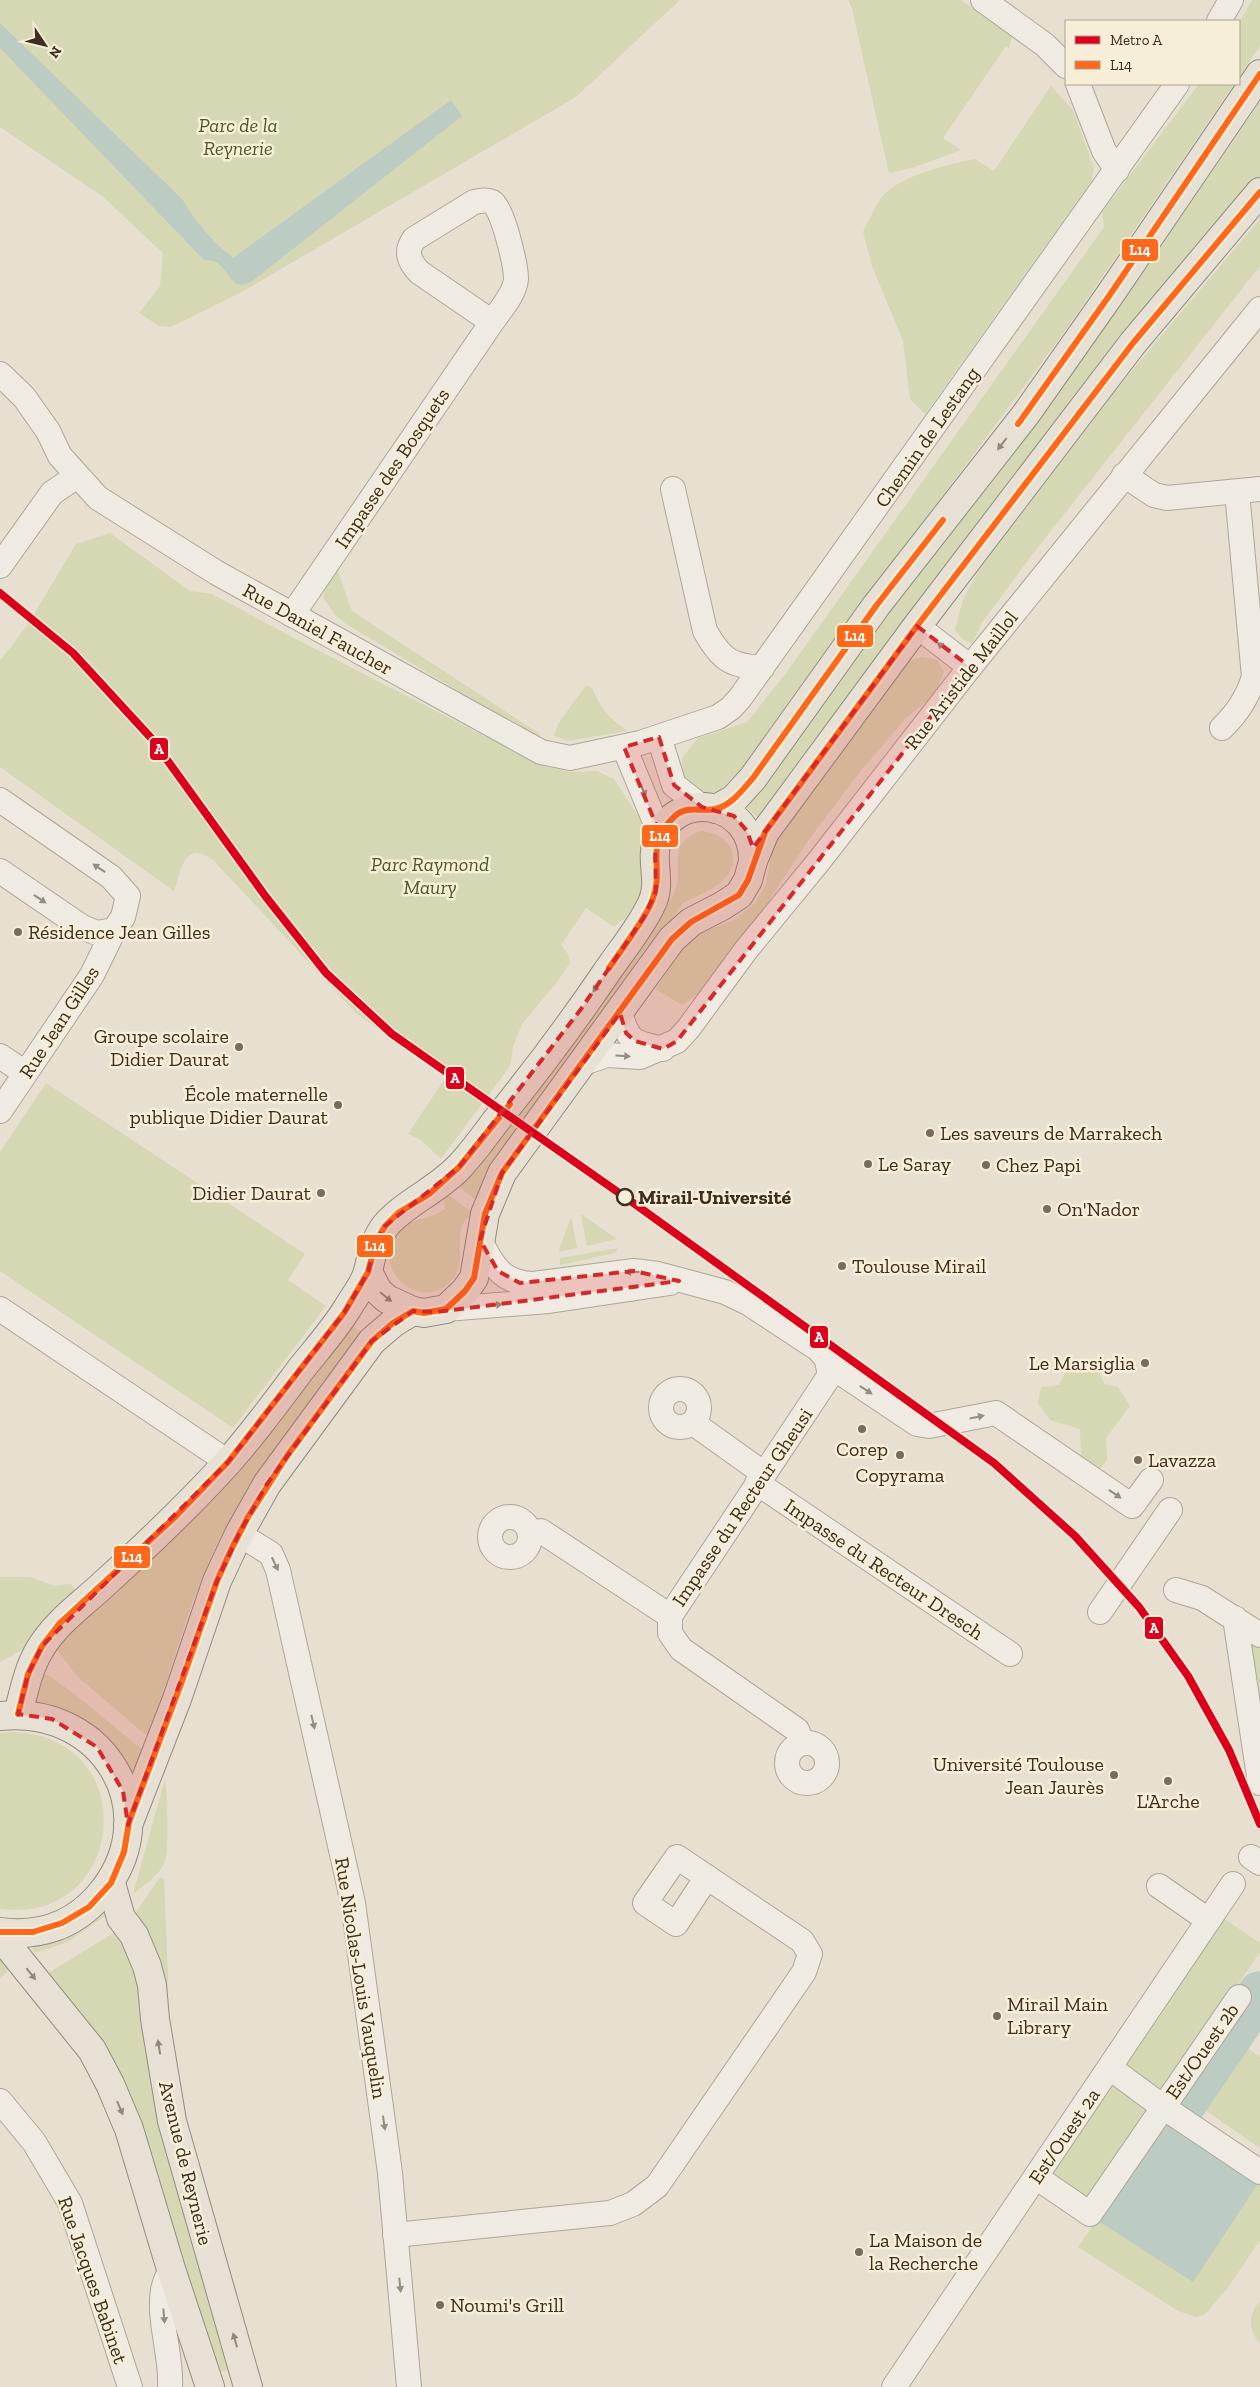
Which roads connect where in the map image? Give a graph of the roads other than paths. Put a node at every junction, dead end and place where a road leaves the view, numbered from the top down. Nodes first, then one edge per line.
1 (983, 0) edge
2 (1231, 0) edge
3 (1220, 20) edge
4 (1065, 65) edge
5 (1260, 74) edge
6 (1078, 85) edge
7 (1176, 85) edge
8 (1117, 170) junction
9 (1260, 192) edge
10 (1260, 309) edge
11 (492, 322) junction
12 (0, 374) edge
13 (1124, 475) junction
14 (77, 476) junction
15 (673, 489) dead end
16 (1249, 491) edge
17 (0, 566) edge
18 (292, 615) junction
19 (917, 626) junction
20 (970, 667) junction
21 (762, 668) junction
22 (1222, 728) dead end
23 (641, 742) junction
24 (0, 800) edge
25 (709, 808) junction
26 (660, 834) junction
27 (753, 861) junction
28 (0, 871) edge
29 (114, 930) junction
30 (620, 1013) junction
31 (663, 1049) junction
32 (0, 1056) edge
33 (583, 1063) junction
34 (25, 1073) junction
35 (0, 1112) edge
36 (480, 1240) junction
37 (368, 1272) junction
38 (679, 1281) junction
39 (446, 1309) junction
40 (0, 1310) edge
41 (413, 1311) junction
42 (826, 1361) junction
43 (693, 1423) dead end
44 (228, 1462) junction
45 (760, 1478) junction
46 (1151, 1480) dead end
47 (1170, 1510) dead end
48 (530, 1533) dead end
49 (239, 1534) junction
50 (1176, 1590) dead end
51 (1100, 1612) dead end
52 (670, 1616) junction
53 (1235, 1618) junction
54 (1260, 1635) edge
55 (1010, 1654) dead end
56 (9, 1715) edge
57 (802, 1742) dead end
58 (1260, 1783) edge
59 (128, 1825) junction
60 (707, 1878) dead end
61 (111, 1883) junction
62 (1233, 1884) dead end
63 (1159, 1886) dead end
64 (1208, 1920) junction
65 (0, 1932) edge
66 (0, 1936) edge
67 (1239, 1997) dead end
68 (1110, 2068) junction
69 (0, 2101) edge
70 (1163, 2108) junction
71 (1260, 2172) edge
72 (1036, 2177) junction
73 (395, 2235) junction
74 (171, 2268) junction
75 (130, 2387) edge
76 (170, 2387) edge
77 (210, 2387) edge
78 (248, 2387) edge
79 (409, 2387) edge
80 (894, 2387) edge

1 - 4 street
2 - 3 street
5 -> 25 main road
6 - 8 street
7 - 8 street, Chemin de Lestang
8 - 21 street, Chemin de Lestang
9 - 19 main road
10 - 13 street, Rue Aristide Maillol
11 - 11 street, Impasse des Bosquets
11 - 18 street, Impasse des Bosquets
12 - 14 street, Rue Daniel Faucher
13 - 16 street
13 - 20 street, Rue Aristide Maillol
14 - 17 street
14 - 18 street, Rue Daniel Faucher
15 - 21 street
16 - 22 street
18 - 23 street, Rue Daniel Faucher
20 -> 19 street
19 - 27 main road
20 - 31 street, Rue Aristide Maillol
21 - 23 street, Chemin de Lestang
23 - 25 street
23 -> 26 street
29 -> 24 street, Rue Jean Gilles
25 - 26 main road
25 - 27 main road
26 -> 37 main road
27 - 30 main road
28 -> 29 street
29 - 34 street, Rue Jean Gilles
30 - 31 street
30 - 33 main road
33 -> 31 street, Rue Aristide Maillol
32 - 34 street
33 - 36 main road
34 - 35 street, Rue Jean Gilles
38 -> 36 street
36 - 39 main road
37 -> 41 main road
37 - 44 main road
39 -> 38 street
38 - 42 street
39 - 41 main road
40 - 44 street
41 - 49 main road
42 - 45 street, Impasse du Recteur Gheusi
42 -> 46 street
43 - 45 street, Impasse du Recteur Dresch
44 - 56 main road
45 - 52 street, Impasse du Recteur Gheusi
45 - 55 street, Impasse du Recteur Dresch
47 - 51 street
48 - 52 street
49 - 59 main road
49 -> 73 street, Rue Nicolas-Louis Vauquelin
50 - 53 street
52 - 57 street, Impasse du Recteur Gheusi
53 - 54 street
53 - 58 street
56 - 59 main road
59 - 61 main road
60 - 73 street
61 - 65 main road
78 -> 61 main road, Avenue de Reynerie
62 - 64 street, Est/Ouest 2a
63 - 64 street
64 - 68 street, Est/Ouest 2a
66 -> 74 main road, Avenue de Reynerie
67 - 70 street, Est/Ouest 2b
68 - 70 street
68 - 72 street, Est/Ouest 2a
69 - 75 street, Rue Jacques Babinet
70 - 71 street, Est/Ouest 2b
70 - 72 street
72 - 80 street, Est/Ouest 2a
73 -> 79 street, Rue Nicolas-Louis Vauquelin
74 -> 76 street
74 - 77 main road, Avenue de Reynerie

